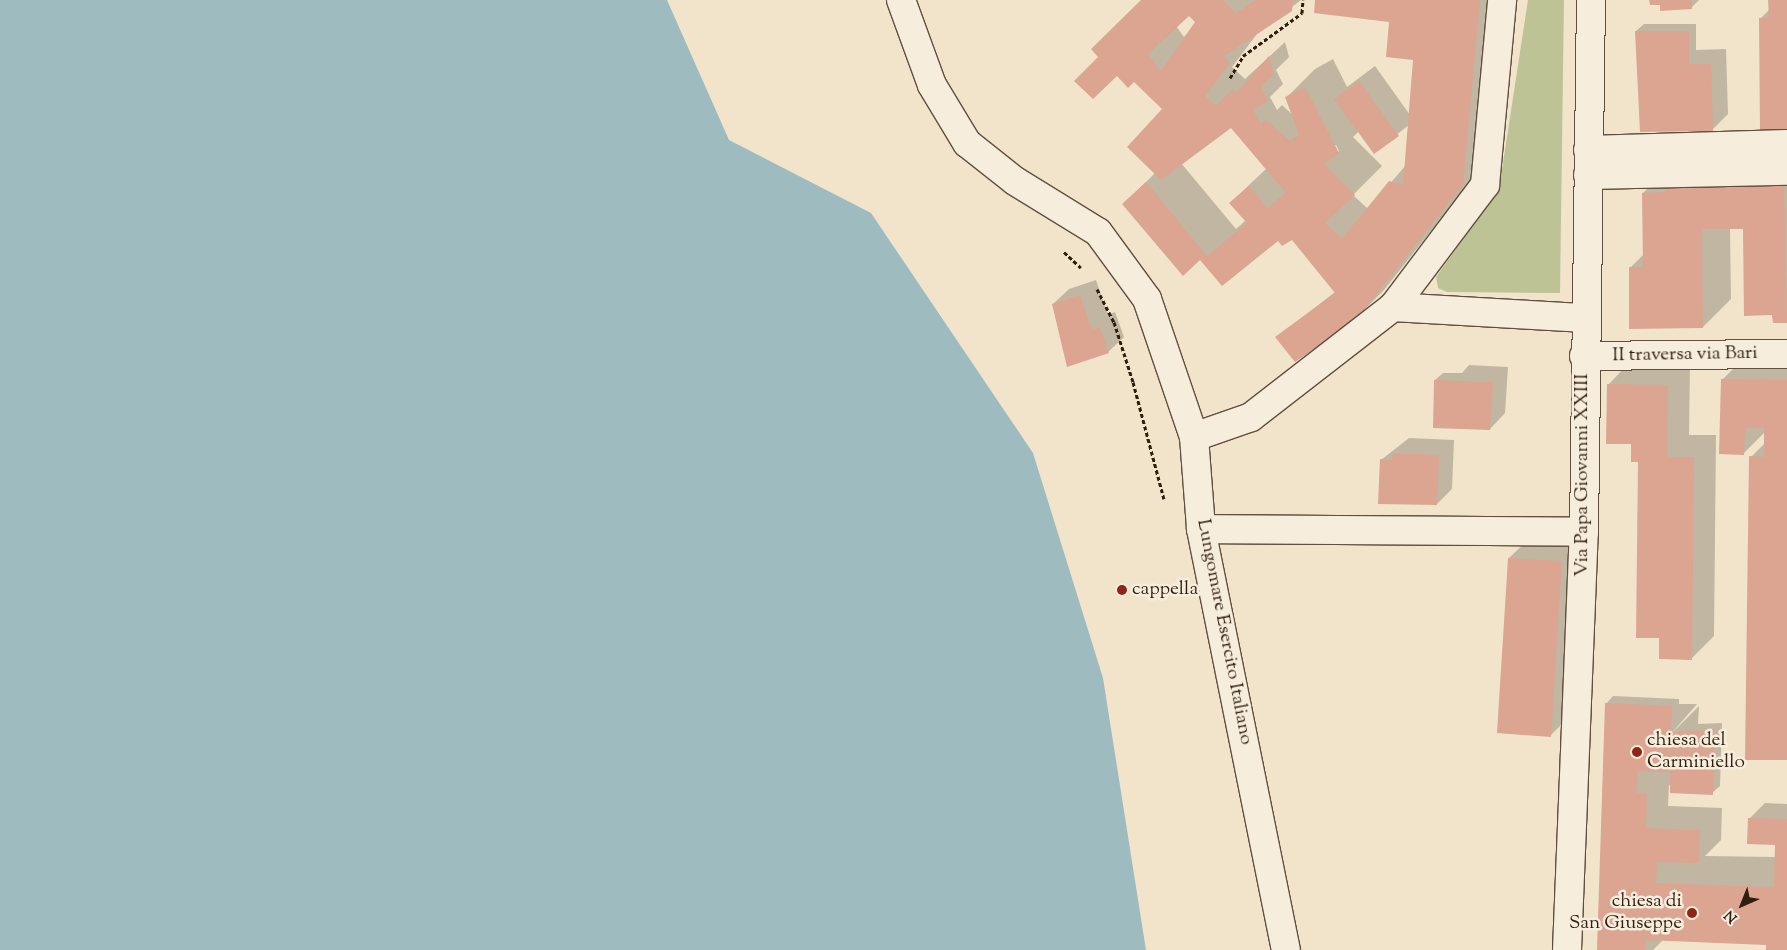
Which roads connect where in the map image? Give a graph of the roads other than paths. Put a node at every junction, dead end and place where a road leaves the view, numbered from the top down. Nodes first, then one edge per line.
1 (902, 0) edge
2 (1502, 0) edge
3 (1591, 0) edge
4 (1787, 144) edge
5 (1588, 163) junction
6 (1787, 171) edge
7 (1393, 307) junction
8 (1585, 318) junction
9 (1787, 354) edge
10 (1584, 356) junction
11 (1194, 437) junction
12 (1201, 528) junction
13 (1584, 532) junction
14 (1286, 950) edge
15 (1567, 950) edge

1 - 11 street, Lungomare Esercito Italiano
2 - 7 street
3 - 5 street, Via Papa Giovanni XXIII
4 - 5 street
5 - 6 street
5 - 8 street, Via Papa Giovanni XXIII
7 - 8 street
7 - 11 street
8 - 10 street, Via Papa Giovanni XXIII
9 - 10 street, II traversa via Bari
10 - 13 street, Via Papa Giovanni XXIII
11 - 12 street, Lungomare Esercito Italiano
12 - 13 street
12 - 14 street, Lungomare Esercito Italiano
13 - 15 street, Via Papa Giovanni XXIII

